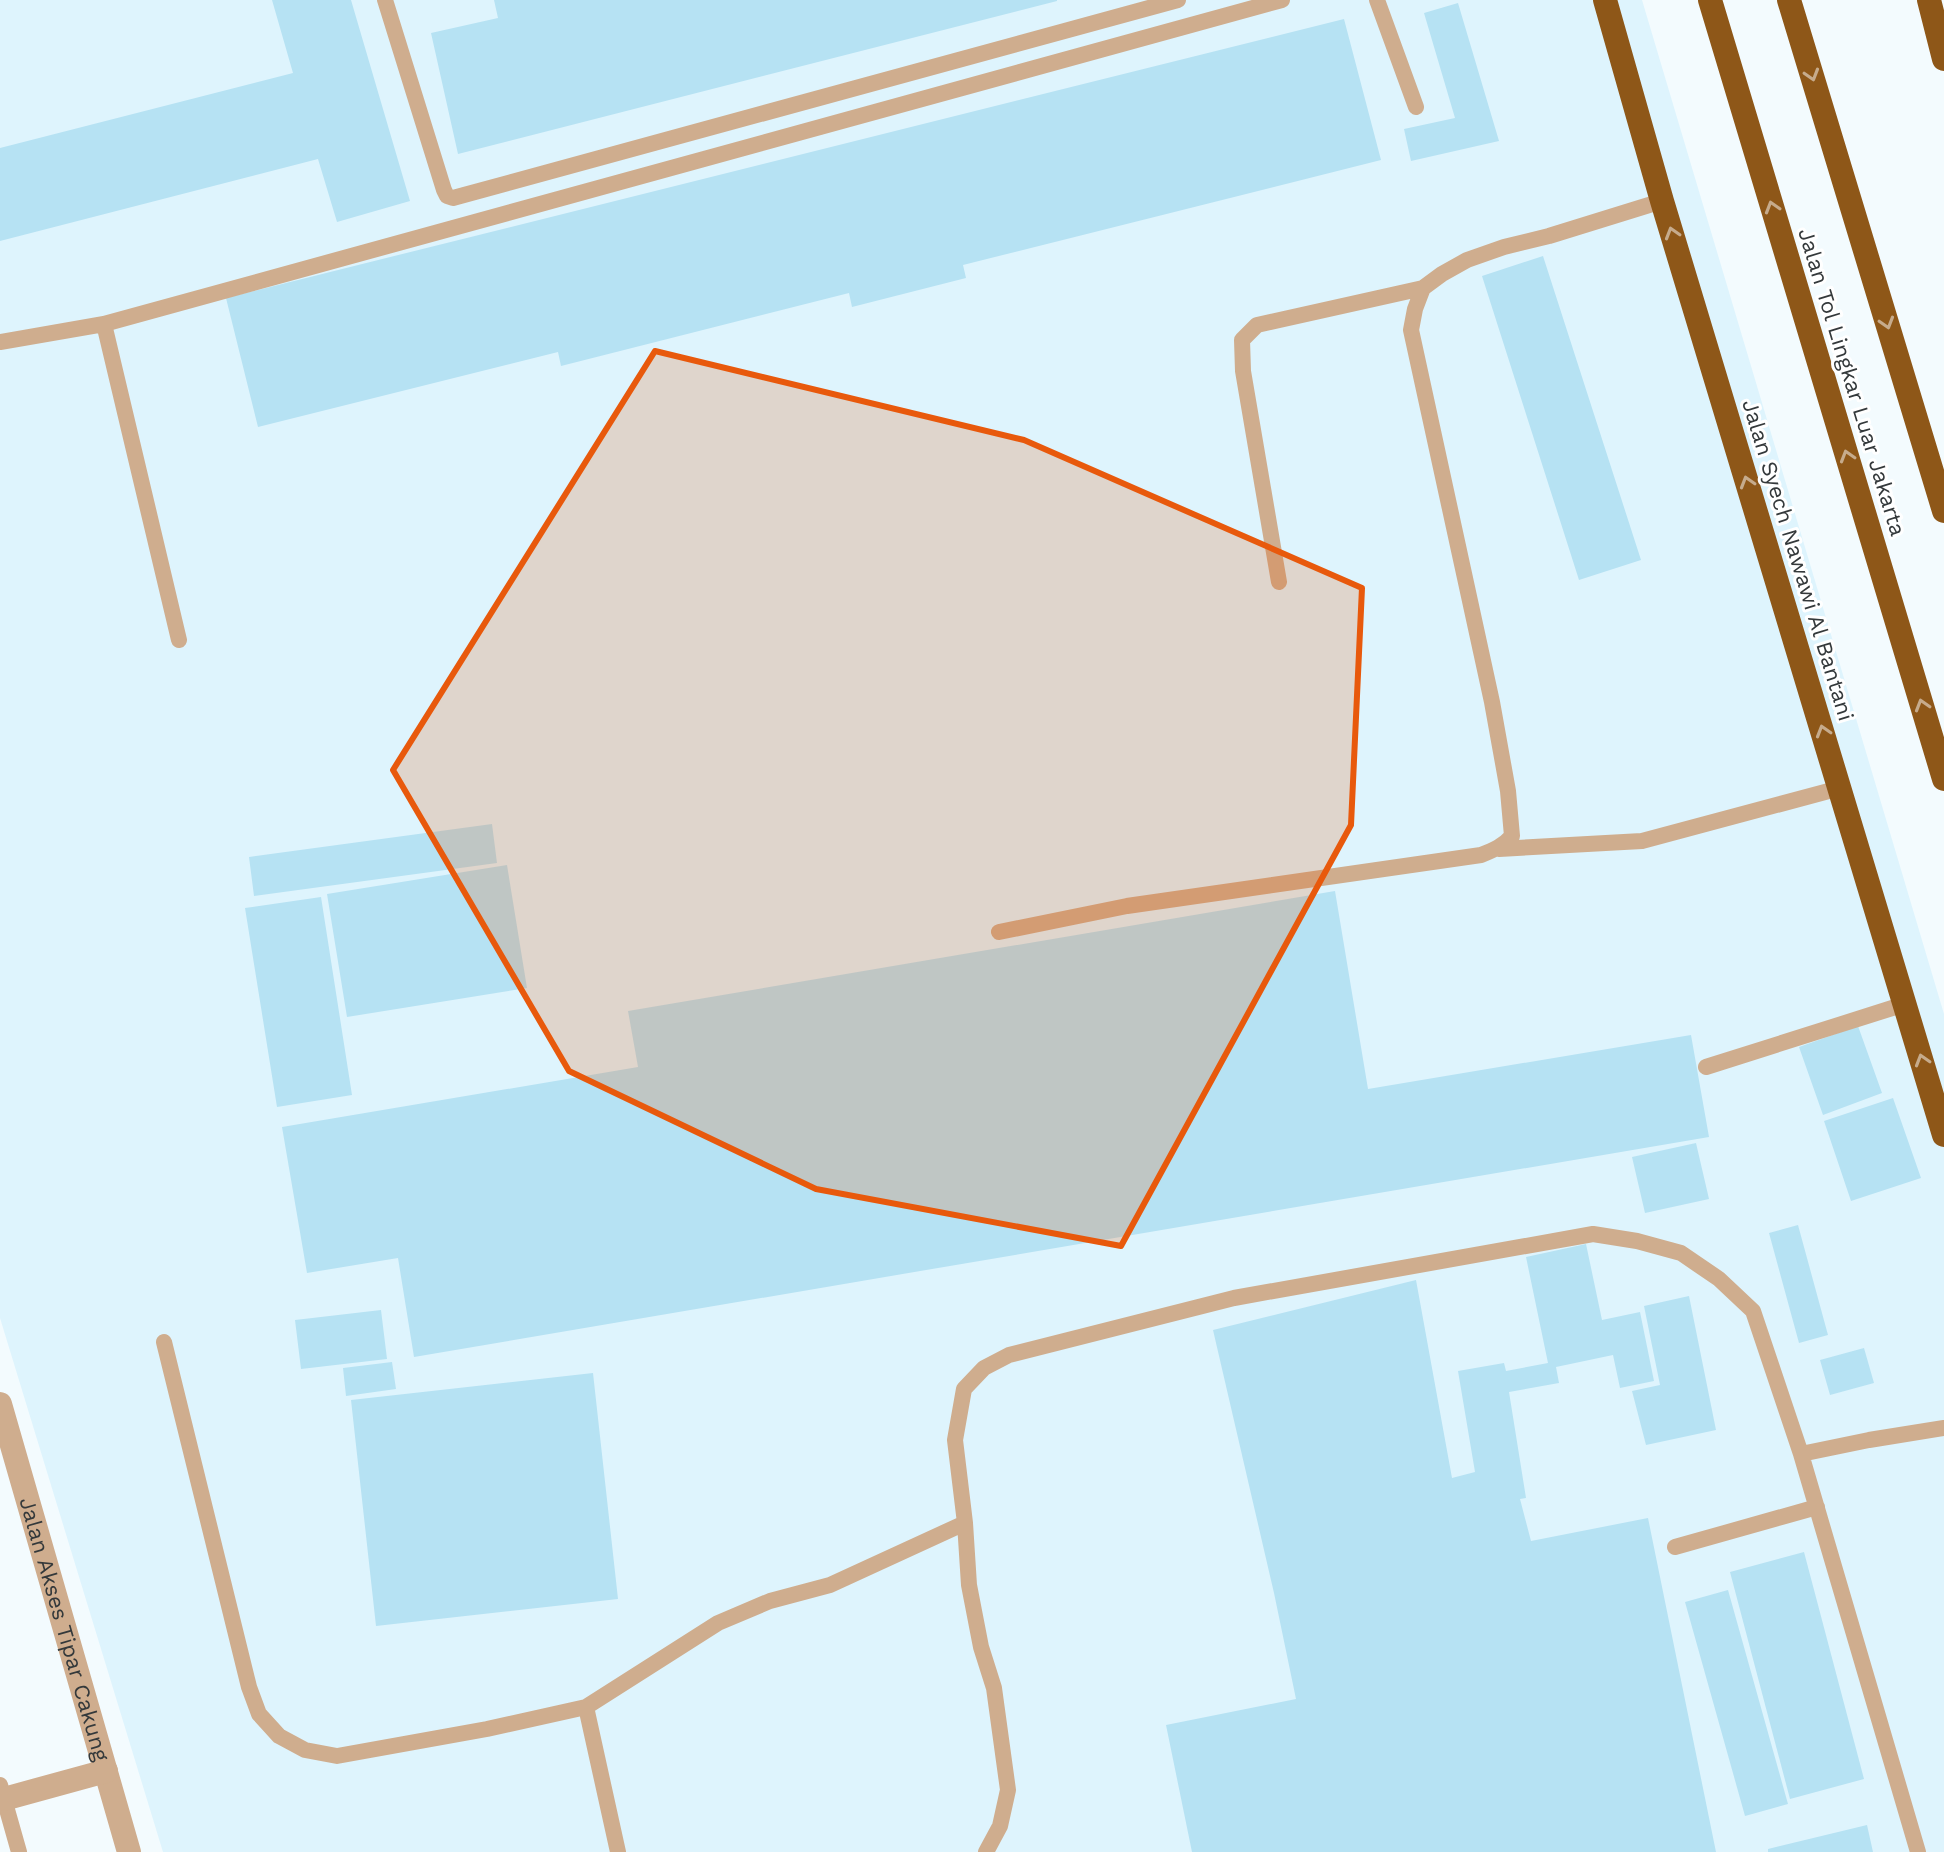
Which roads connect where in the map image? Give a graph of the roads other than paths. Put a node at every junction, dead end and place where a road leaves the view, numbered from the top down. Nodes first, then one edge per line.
1 (385, 0) edge
2 (1178, 0) edge
3 (1282, 0) edge
4 (1377, 0) edge
5 (1605, 0) edge
6 (1710, 0) edge
7 (1789, 0) edge
8 (1929, 0) edge
9 (1944, 59) edge
10 (1416, 107) dead end
11 (1662, 201) junction
12 (1423, 288) junction
13 (104, 324) junction
14 (0, 342) edge
15 (1944, 511) edge
16 (1279, 582) dead end
17 (179, 640) dead end
18 (1944, 779) edge
19 (1840, 788) junction
20 (1499, 849) junction
21 (999, 932) dead end
22 (1905, 1004) junction
23 (1706, 1067) dead end
24 (1944, 1135) edge
25 (164, 1342) dead end
26 (0, 1404) edge
27 (1944, 1428) edge
28 (1801, 1454) junction
29 (1817, 1507) junction
30 (965, 1523) junction
31 (1675, 1547) dead end
32 (586, 1707) junction
33 (106, 1771) junction
34 (1, 1795) edge
35 (19, 1852) edge
36 (129, 1852) edge
37 (618, 1852) edge
38 (986, 1852) edge
39 (1918, 1852) edge

1 - 2 lane
3 - 13 lane
4 - 10 lane
5 - 11 highway, Jalan Syech Nawawi Al Bantani
18 -> 6 highway, Jalan Tol Lingkar Luar Jakarta
7 -> 15 highway
8 - 9 highway
11 - 12 lane
19 -> 11 highway, Jalan Syech Nawawi Al Bantani
12 - 16 lane
12 - 20 lane
13 - 14 lane
13 - 17 lane
19 - 20 lane
19 - 22 highway, Jalan Syech Nawawi Al Bantani
20 - 21 lane
22 - 23 lane
24 -> 22 highway, Jalan Syech Nawawi Al Bantani
25 - 32 lane
26 - 33 street, Jalan Akses Tipar Cakung
27 - 28 lane
28 - 29 lane
28 - 30 lane
29 - 31 lane
29 - 39 lane
30 - 32 lane
30 - 38 lane
32 - 37 lane
33 - 34 street
33 - 36 street, Jalan Akses Tipar Cakung
34 - 35 lane

